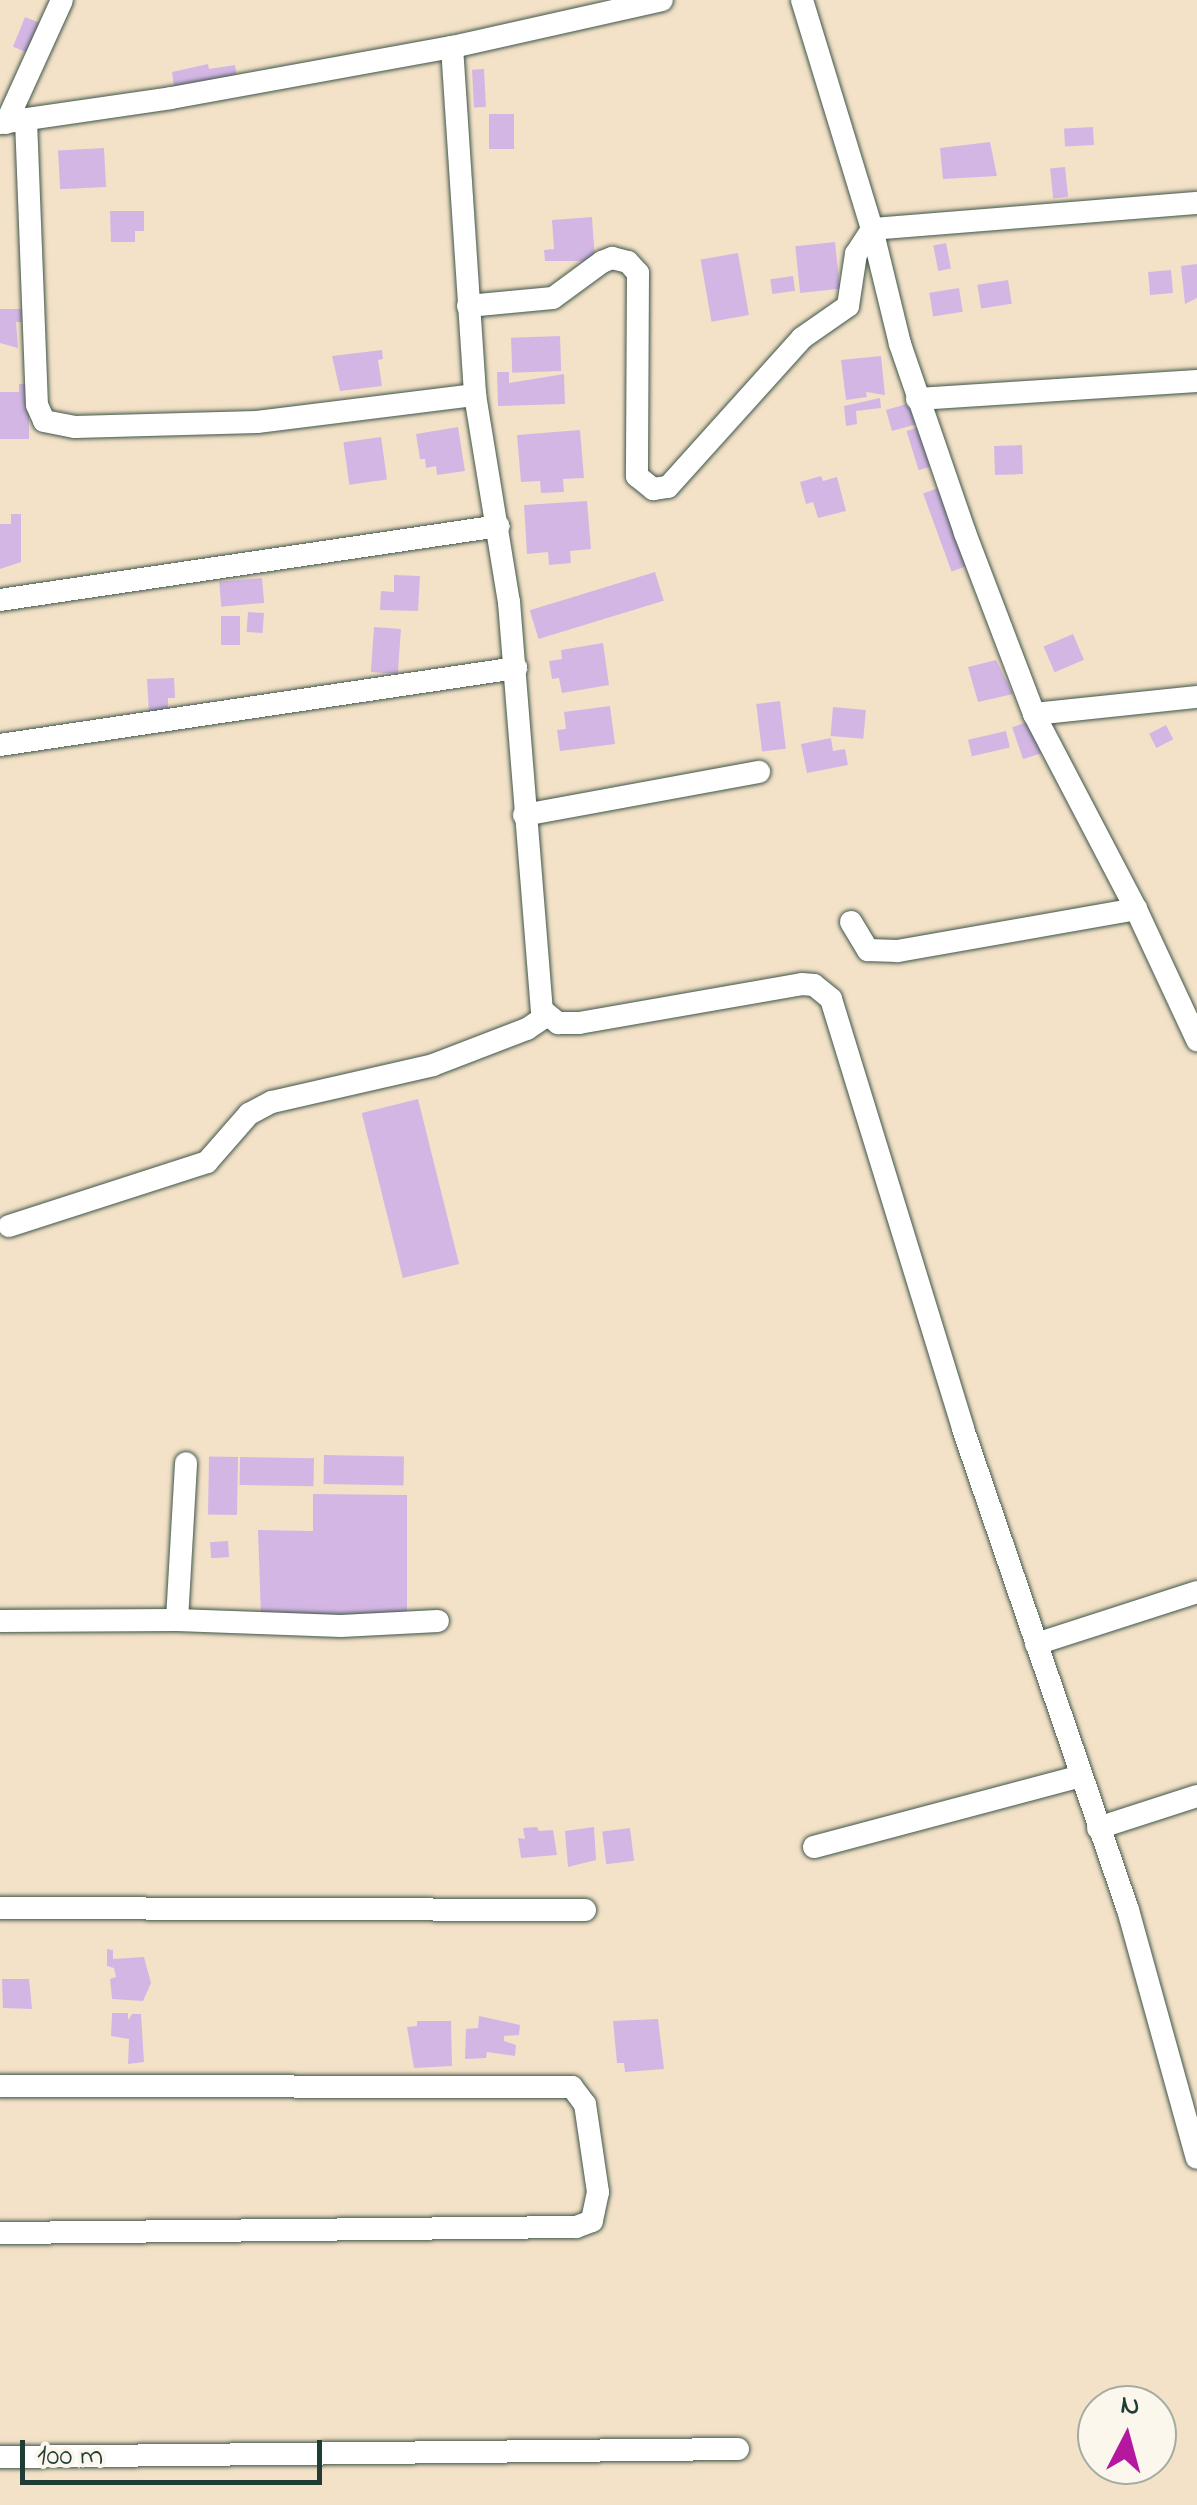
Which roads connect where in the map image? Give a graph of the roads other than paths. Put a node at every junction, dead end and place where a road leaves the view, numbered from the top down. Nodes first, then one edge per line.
1 (62, 0) edge
2 (662, 0) edge
3 (802, 0) edge
4 (452, 47) junction
5 (11, 122) edge
6 (1197, 203) edge
7 (872, 229) junction
8 (468, 306) junction
9 (1197, 381) edge
10 (475, 395) junction
11 (917, 398) junction
12 (500, 526) junction
13 (0, 600) edge
14 (516, 668) junction
15 (1197, 697) edge
16 (1034, 714) junction
17 (0, 745) edge
18 (759, 772) dead end
19 (524, 815) junction
20 (1136, 909) junction
21 (852, 922) dead end
22 (546, 1017) junction
23 (1197, 1040) edge
24 (8, 1226) dead end
25 (186, 1462) dead end
26 (1197, 1592) edge
27 (177, 1620) junction
28 (0, 1621) edge
29 (438, 1621) dead end
30 (1036, 1644) junction
31 (1080, 1776) junction
32 (1197, 1796) edge
33 (1098, 1828) junction
34 (814, 1847) dead end
35 (0, 1908) edge
36 (585, 1910) dead end
37 (0, 2086) edge
38 (1197, 2158) edge
39 (0, 2233) edge
40 (738, 2448) dead end
41 (0, 2456) edge

1 - 5 street
2 - 4 street
3 - 7 street
4 - 5 street
4 - 8 street
5 - 10 street
6 - 7 street
7 - 8 street
7 - 11 street
8 - 10 street
9 - 11 street
10 - 12 street
11 - 16 street
12 - 13 street
12 - 14 street
14 - 17 street
14 - 19 street
15 - 16 street
16 - 20 street
18 - 19 street
19 - 22 street
20 - 21 street
20 - 23 street
22 - 24 street
22 - 30 street
25 - 27 street
26 - 30 street
27 - 28 street
27 - 29 street
30 - 31 street
31 - 33 street
31 - 34 street
32 - 33 street
33 - 38 street
35 - 36 street
37 - 39 street
40 - 41 street

